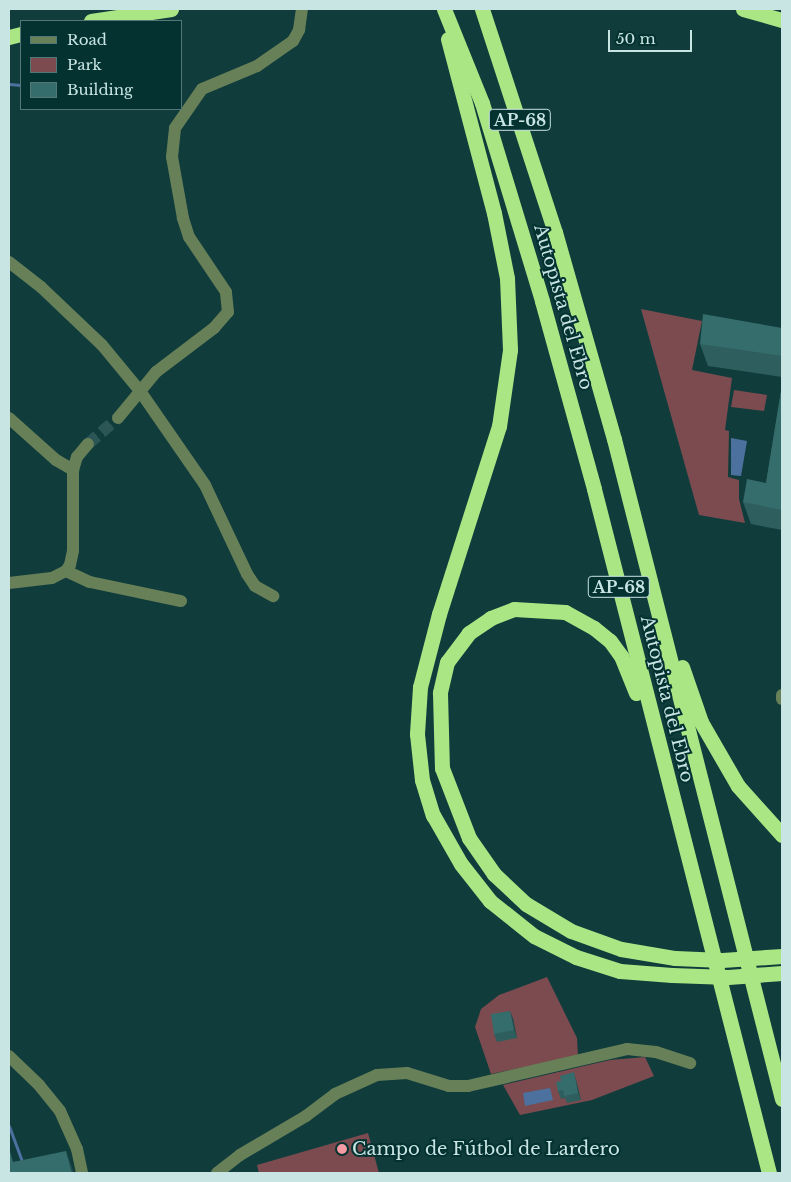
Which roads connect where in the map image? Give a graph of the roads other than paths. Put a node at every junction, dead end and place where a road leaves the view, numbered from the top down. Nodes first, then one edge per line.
1 (171, 9) edge
2 (302, 9) edge
3 (442, 9) edge
4 (482, 9) edge
5 (742, 9) edge
6 (98, 20) edge
7 (782, 20) edge
8 (555, 232) junction
9 (9, 262) edge
10 (140, 391) junction
11 (9, 418) edge
12 (118, 418) tunnel mouth
13 (88, 444) tunnel mouth
14 (73, 470) junction
15 (66, 571) junction
16 (9, 583) edge
17 (273, 596) dead end
18 (181, 601) dead end
19 (782, 695) edge
20 (782, 699) edge
21 (782, 835) edge
22 (782, 956) edge
23 (782, 973) edge
24 (9, 1056) edge
25 (739, 1062) junction
26 (690, 1063) dead end
27 (782, 1099) edge
28 (82, 1173) edge
29 (217, 1173) edge
30 (769, 1173) edge

1 - 6 highway
2 - 10 street
3 - 23 highway, bridge
3 - 25 highway, Autopista del Ebro / AP-68
4 - 8 highway, Autopista del Ebro / AP-68
5 - 7 highway
8 - 21 highway
8 - 27 highway, Autopista del Ebro / AP-68
9 - 10 street
10 - 12 street
10 - 17 street
11 - 14 street
13 - 14 street
14 - 15 street
15 - 16 street
15 - 18 street
19 - 20 street
22 - 25 highway, bridge
24 - 28 street
25 - 30 highway, Autopista del Ebro / AP-68
26 - 29 street

